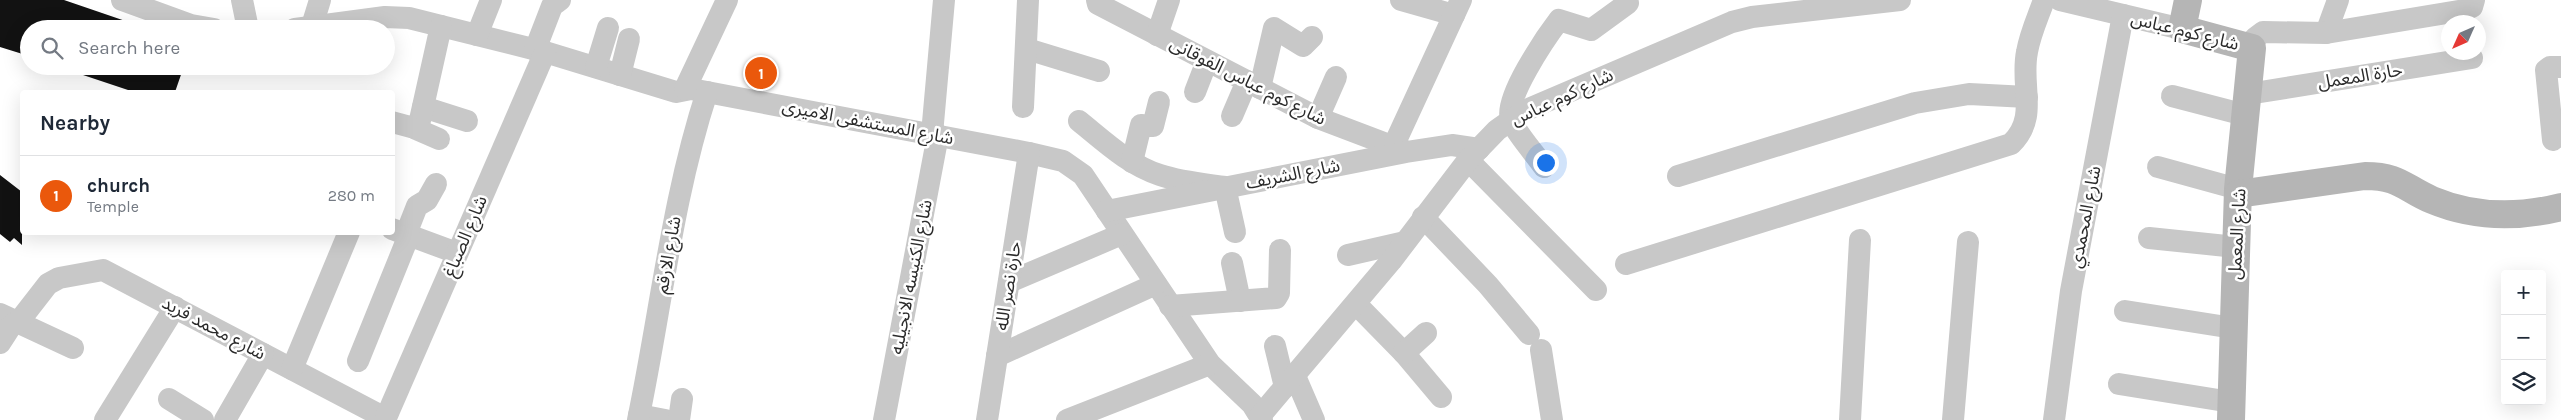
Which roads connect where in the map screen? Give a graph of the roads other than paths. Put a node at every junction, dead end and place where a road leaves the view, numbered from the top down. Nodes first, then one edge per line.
1 (122, 0) edge
2 (242, 0) edge
3 (320, 0) edge
4 (491, 0) edge
5 (560, 0) edge
6 (727, 0) edge
7 (944, 0) edge
8 (1028, 0) edge
9 (1097, 0) edge
10 (1169, 0) edge
11 (1402, 0) edge
12 (1627, 0) edge
13 (1895, 0) edge
14 (1900, 0) edge
15 (2044, 0) edge
16 (2060, 0) edge
17 (2188, 0) edge
18 (2338, 0) edge
19 (2474, 0) edge
20 (1839, 3) edge
21 (398, 8) edge
22 (1457, 8) edge
23 (2113, 9) edge
24 (177, 20) edge
25 (246, 20) edge
26 (308, 20) edge
27 (341, 20) edge
28 (441, 26) junction
29 (608, 28) dead end
30 (2182, 30) junction
31 (2326, 33) junction
32 (477, 35) junction
33 (1157, 35) junction
34 (1312, 37) dead end
35 (629, 38) dead end
36 (2252, 48) junction
37 (1026, 49) junction
38 (540, 51) junction
39 (2462, 60) edge
40 (1208, 61) junction
41 (596, 67) junction
42 (2561, 67) edge
43 (1099, 71) dead end
44 (620, 75) junction
45 (1336, 77) dead end
46 (1253, 85) junction
47 (696, 90) junction
48 (1195, 92) dead end
49 (2172, 96) dead end
50 (2026, 97) junction
51 (1159, 102) dead end
52 (2247, 105) junction
53 (1023, 106) dead end
54 (423, 107) junction
55 (1232, 116) dead end
56 (1318, 118) junction
57 (1510, 119) junction
58 (467, 121) dead end
59 (1079, 122) dead end
60 (395, 123) edge
61 (416, 129) junction
62 (935, 134) junction
63 (439, 139) dead end
64 (2553, 140) dead end
65 (1399, 149) junction
66 (1029, 153) junction
67 (1474, 154) junction
68 (1132, 162) junction
69 (1544, 167) dead end
70 (2158, 168) dead end
71 (1678, 176) dead end
72 (436, 184) dead end
73 (1225, 187) junction
74 (2238, 191) junction
75 (2561, 207) edge
76 (1107, 211) junction
77 (1423, 217) junction
78 (403, 232) edge
79 (1235, 232) dead end
80 (1122, 234) junction
81 (348, 235) edge
82 (2149, 238) dead end
83 (1860, 240) dead end
84 (1405, 242) junction
85 (1968, 242) dead end
86 (2236, 246) junction
87 (1280, 250) dead end
88 (457, 253) junction
89 (1348, 255) dead end
90 (1232, 263) dead end
91 (1626, 264) dead end
92 (1009, 282) junction
93 (1156, 284) junction
94 (1596, 290) dead end
95 (1240, 301) junction
96 (1356, 304) junction
97 (1170, 306) junction
98 (175, 307) junction
99 (2125, 311) dead end
100 (9, 318) edge
101 (2233, 328) junction
102 (1426, 333) dead end
103 (0, 343) edge
104 (1275, 346) dead end
105 (73, 348) dead end
106 (1404, 353) junction
107 (263, 354) junction
108 (997, 356) junction
109 (358, 361) dead end
110 (1210, 364) junction
111 (292, 369) junction
112 (1290, 382) junction
113 (2119, 384) dead end
114 (1441, 398) dead end
115 (169, 399) dead end
116 (2231, 411) edge
117 (639, 417) edge
118 (1261, 418) edge
119 (385, 419) edge
120 (105, 420) edge
121 (202, 420) edge
122 (225, 420) edge
123 (665, 420) edge
124 (884, 420) edge
125 (987, 420) edge
126 (1067, 420) edge
127 (1314, 420) edge
128 (1552, 420) edge
129 (1850, 420) edge
130 (1953, 420) edge
131 (2054, 420) edge

1 - 24 street
2 - 25 street
3 - 26 street
4 - 32 street
5 - 38 street, شارع الصباغ
6 - 47 street, شارع الارقم
7 - 62 street, شارع الكنيسه الانجيليه
8 - 37 street
9 - 33 street, شارع كوم عباس الفوقانى
10 - 33 street
11 - 22 street
12 - 57 street
13 - 14 street, شارع كوم عباس
13 - 20 street, شارع كوم عباس
15 - 50 street
16 - 23 street, شارع كوم عباس
17 - 30 street
18 - 31 street
19 - 31 street
20 - 57 street, شارع كوم عباس
21 - 27 street, شارع المستشفى الاميرى
21 - 28 street, شارع المستشفى الاميرى
22 - 65 street
23 - 30 street, شارع كوم عباس
23 - 131 street, شارع المحمدي
28 - 32 street, شارع المستشفى الاميرى
28 - 54 street
29 - 41 street
30 - 36 street, شارع كوم عباس
31 - 36 street
32 - 38 street, شارع المستشفى الاميرى
33 - 40 street, شارع كوم عباس الفوقانى
34 - 46 street
35 - 44 street
36 - 52 street, شارع المعمل
37 - 43 street
37 - 53 street
38 - 41 street, شارع المستشفى الاميرى
38 - 88 street, شارع الصباغ
39 - 52 street, حارة المعمل
40 - 46 street, شارع كوم عباس الفوقانى
40 - 48 street
41 - 44 street, شارع المستشفى الاميرى
42 - 64 street
44 - 47 street, شارع المستشفى الاميرى
45 - 56 street
46 - 55 street
46 - 56 street, شارع كوم عباس الفوقانى
47 - 62 street, شارع المستشفى الاميرى
47 - 117 street, شارع الارقم
49 - 52 street
50 - 71 street
50 - 91 street
51 - 68 street
52 - 74 street, شارع المعمل
54 - 58 street
54 - 61 street
56 - 65 street, شارع كوم عباس الفوقانى
57 - 67 street, شارع كوم عباس
57 - 69 street
59 - 68 street
60 - 61 street
61 - 63 street
62 - 66 street, شارع المستشفى الاميرى
62 - 124 street, شارع الكنيسه الانجيليه
65 - 67 street, شارع الشريف
65 - 73 street, شارع الشريف
66 - 76 street, شارع المستشفى الاميرى
66 - 92 street, حارة نصر الله
67 - 77 street, شارع كوم عباس
67 - 94 street
68 - 73 street
70 - 74 street
72 - 78 street
73 - 76 street, شارع الشريف
73 - 79 street
74 - 75 street
74 - 86 street, شارع المعمل
76 - 80 street, شارع المستشفى الاميرى
77 - 84 street, شارع كوم عباس
77 - 128 street
78 - 88 street
78 - 109 street
80 - 92 street
80 - 93 street, شارع المستشفى الاميرى
81 - 111 street
82 - 86 street
83 - 129 street
84 - 89 street
84 - 96 street, شارع كوم عباس
85 - 130 street
86 - 101 street, شارع المعمل
87 - 95 street
88 - 119 street, شارع الصباغ
90 - 95 street
92 - 108 street, حارة نصر الله
93 - 97 street, شارع المستشفى الاميرى
93 - 108 street
95 - 97 street
96 - 106 street
96 - 112 street, شارع كوم عباس
97 - 110 street, شارع المستشفى الاميرى
98 - 100 street, شارع محمد فريد
98 - 107 street, شارع محمد فريد
98 - 120 street
99 - 101 street
100 - 103 street, شارع محمد فريد
100 - 105 street
101 - 116 street, شارع المعمل
102 - 106 street
104 - 112 street
106 - 114 street
107 - 111 street, شارع محمد فريد
107 - 122 street
108 - 125 street, حارة نصر الله
110 - 118 street, شارع المستشفى الاميرى
110 - 126 street
111 - 119 street, شارع محمد فريد
112 - 118 street, شارع كوم عباس
112 - 127 street
113 - 116 street
115 - 121 street
117 - 123 street

